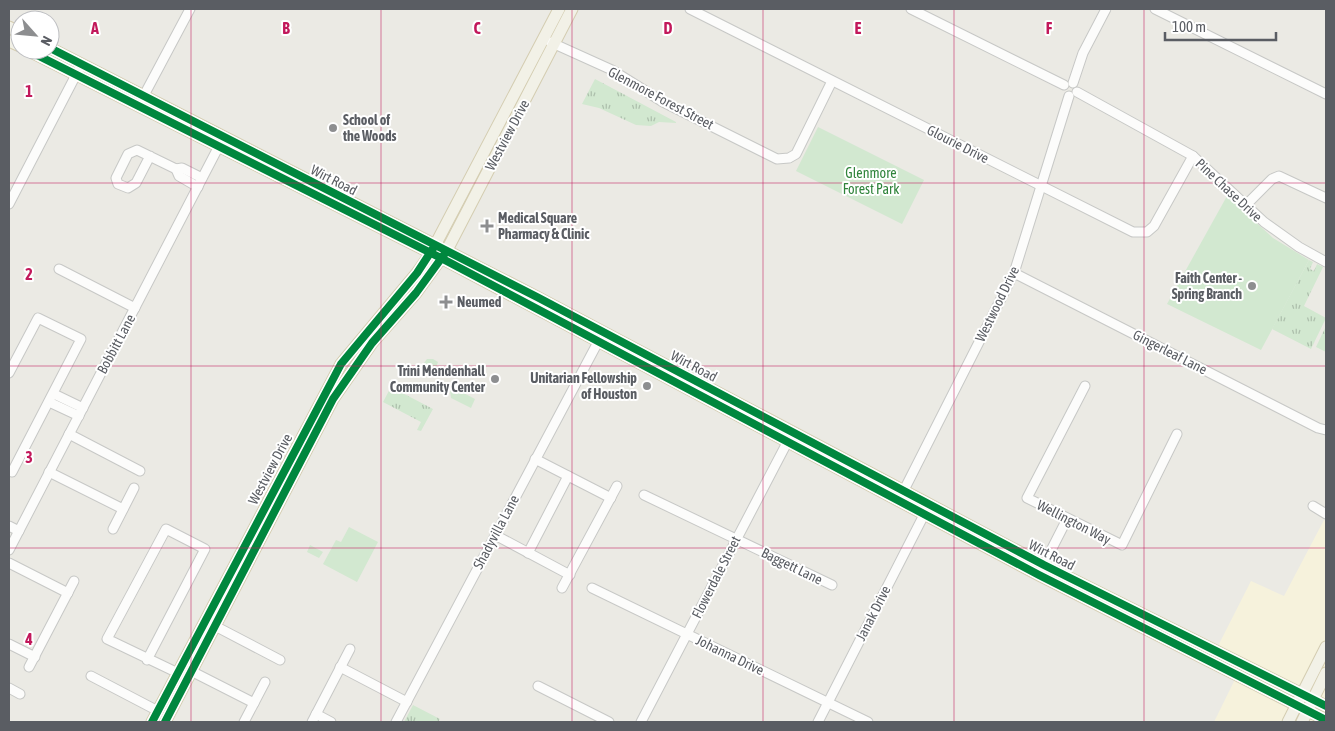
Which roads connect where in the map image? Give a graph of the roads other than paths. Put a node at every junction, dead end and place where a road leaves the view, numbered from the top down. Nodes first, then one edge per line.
1 (190, 9) edge
2 (559, 9) edge
3 (572, 9) edge
4 (690, 9) edge
5 (911, 9) edge
6 (1106, 9) edge
7 (1155, 9) edge
8 (548, 41) junction
9 (60, 55) edge
10 (54, 60) edge
11 (79, 69) junction
12 (832, 81) junction
13 (1068, 84) junction
14 (1073, 94) junction
15 (1326, 94) edge
16 (141, 101) junction
17 (221, 143) junction
18 (150, 156) dead end
19 (1193, 156) junction
20 (200, 182) junction
21 (1041, 186) junction
22 (1326, 198) edge
23 (9, 204) edge
24 (1245, 206) junction
25 (439, 252) junction
26 (1326, 262) edge
27 (59, 269) dead end
28 (1014, 273) junction
29 (135, 308) junction
30 (598, 342) junction
31 (9, 373) edge
32 (1085, 386) dead end
33 (52, 398) junction
34 (81, 412) junction
35 (1326, 430) edge
36 (69, 434) junction
37 (1177, 434) dead end
38 (790, 437) junction
39 (535, 459) junction
40 (140, 471) dead end
41 (10, 472) edge
42 (49, 472) junction
43 (568, 476) junction
44 (617, 486) dead end
45 (134, 488) dead end
46 (644, 495) dead end
47 (901, 496) junction
48 (611, 498) junction
49 (1313, 506) dead end
50 (123, 510) junction
51 (927, 510) junction
52 (1326, 514) edge
53 (1067, 519) junction
54 (9, 526) edge
55 (113, 529) dead end
56 (19, 531) junction
57 (495, 535) junction
58 (736, 539) junction
59 (9, 550) edge
60 (528, 553) junction
61 (9, 563) edge
62 (1041, 570) junction
63 (570, 575) junction
64 (74, 580) dead end
65 (832, 585) dead end
66 (562, 588) dead end
67 (592, 588) dead end
68 (68, 593) junction
69 (219, 607) junction
70 (215, 626) junction
71 (687, 634) junction
72 (1169, 634) junction
73 (9, 644) edge
74 (1326, 647) edge
75 (350, 649) dead end
76 (35, 656) junction
77 (147, 660) junction
78 (280, 660) dead end
79 (29, 667) dead end
80 (340, 667) junction
81 (191, 672) junction
82 (178, 673) junction
83 (1326, 673) edge
84 (91, 676) dead end
85 (265, 682) dead end
86 (538, 686) dead end
87 (9, 688) edge
88 (20, 694) dead end
89 (1302, 694) junction
90 (1313, 699) junction
91 (407, 702) junction
92 (254, 703) junction
93 (828, 703) junction
94 (1296, 705) junction
95 (1326, 706) edge
96 (158, 711) junction
97 (1308, 711) junction
98 (314, 718) edge
99 (1326, 720) edge
100 (152, 722) edge
101 (165, 722) edge
102 (244, 722) edge
103 (331, 722) edge
104 (396, 722) edge
105 (609, 722) edge
106 (641, 722) edge
107 (818, 722) edge
108 (868, 722) edge
109 (1288, 722) edge
110 (1302, 722) edge

1 - 16 street
2 - 8 main road, Westview Drive
3 - 8 main road, Westview Drive
4 - 12 street, Glourie Drive
5 - 13 street
6 - 13 street
7 - 15 street
8 - 12 street, Glenmore Forest Street
8 - 25 main road, Westview Drive
9 - 11 main road, Wirt Road
10 - 11 main road, Wirt Road
11 - 16 main road, Wirt Road
11 - 23 street
12 - 21 street, Glourie Drive
13 - 14 street
13 - 14 street
14 - 19 street, Pine Chase Drive
14 - 21 street, Westwood Drive
16 - 17 main road, Wirt Road
17 - 20 street, Bobbitt Lane
17 - 25 main road, Wirt Road
18 - 20 street
19 - 21 street, Glourie Drive
19 - 24 street, Pine Chase Drive
20 - 29 street, Bobbitt Lane
21 - 28 street, Westwood Drive
22 - 24 street
24 - 26 street, Pine Chase Drive
25 - 30 main road, Wirt Road
25 - 38 main road, Wirt Road
25 - 69 main road, Westview Drive
27 - 29 street
28 - 35 street, Gingerleaf Lane
28 - 47 street, Westwood Drive
29 - 34 street, Bobbitt Lane
30 - 38 main road, Wirt Road
30 - 39 street, Shadyvilla Lane
31 - 33 street
32 - 53 street, Wellington Way
33 - 34 street
33 - 41 street
34 - 36 street, Bobbitt Lane
36 - 40 street
36 - 42 street, Bobbitt Lane
37 - 53 street, Wellington Way
38 - 47 main road, Wirt Road
38 - 47 main road, Wirt Road
38 - 58 street, Flowerdale Street
39 - 43 street
39 - 57 street, Shadyvilla Lane
42 - 50 street
42 - 56 street, Bobbitt Lane
43 - 48 street
43 - 60 street
44 - 48 street
45 - 50 street
46 - 58 street, Baggett Lane
47 - 51 main road, Wirt Road
48 - 63 street
49 - 52 street
50 - 55 street
51 - 62 main road, Wirt Road
51 - 93 street, Janak Drive
53 - 62 street
54 - 56 street
56 - 59 street, Bobbitt Lane
57 - 60 street
57 - 91 street, Shadyvilla Lane
58 - 65 street, Baggett Lane
58 - 71 street, Flowerdale Street
60 - 63 street
61 - 68 street
62 - 72 main road, Wirt Road
63 - 66 street
64 - 68 street
67 - 71 street, Johanna Drive
68 - 76 street
69 - 70 main road, Westview Drive
69 - 82 main road, Westview Drive
70 - 78 street
70 - 81 main road, Westview Drive
71 - 93 street, Johanna Drive
71 - 106 street, Flowerdale Street
72 - 89 main road, Wirt Road
72 - 94 main road, Wirt Road
73 - 76 street
74 - 89 main road
75 - 80 street
76 - 79 street
77 - 77 street
77 - 82 street
80 - 91 street
80 - 98 street
81 - 92 street
81 - 101 main road, Westview Drive
82 - 96 main road, Westview Drive
83 - 90 main road
84 - 96 street
85 - 92 street
86 - 105 street
87 - 88 street
89 - 90 main road, Wirt Road
89 - 94 main road
90 - 95 main road, Wirt Road
90 - 97 main road
91 - 104 street, Shadyvilla Lane
92 - 102 street
93 - 107 street, Janak Drive
93 - 108 street, Johanna Drive
94 - 97 main road, Wirt Road
94 - 109 main road
96 - 100 main road, Westview Drive
97 - 99 main road, Wirt Road
97 - 110 main road
98 - 103 street

